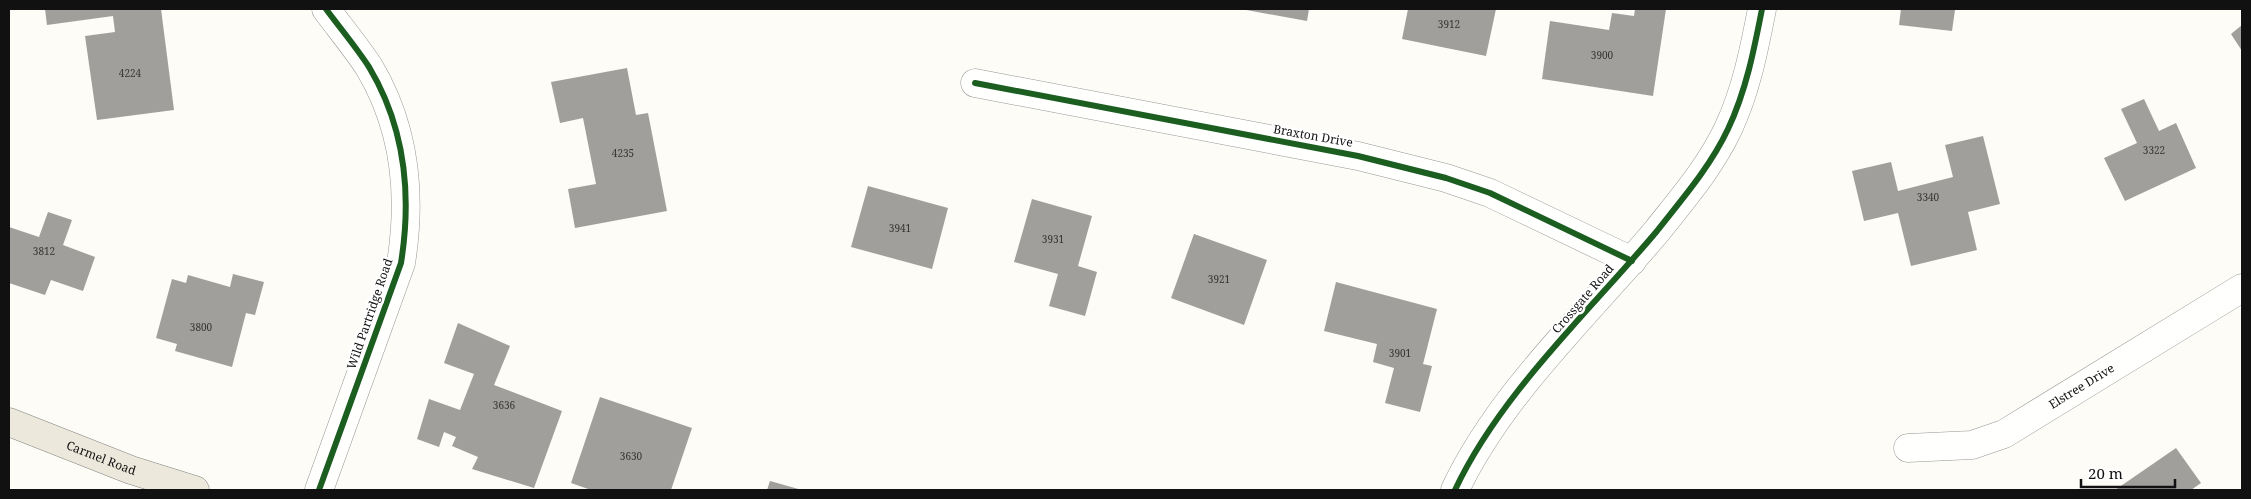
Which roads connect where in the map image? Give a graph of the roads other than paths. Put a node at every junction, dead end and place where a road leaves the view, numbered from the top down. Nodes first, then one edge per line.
1 (326, 9) edge
2 (1762, 9) edge
3 (975, 84) dead end
4 (1632, 261) junction
5 (2242, 288) edge
6 (9, 422) edge
7 (1908, 448) dead end
8 (195, 490) edge
9 (319, 490) edge
10 (1455, 490) edge

1 - 9 street, Wild Partridge Road
2 - 4 street, Crossgate Road
3 - 4 street, Braxton Drive
4 - 10 street, Crossgate Road
5 - 7 street, Elstree Drive
6 - 8 main road, Carmel Road

